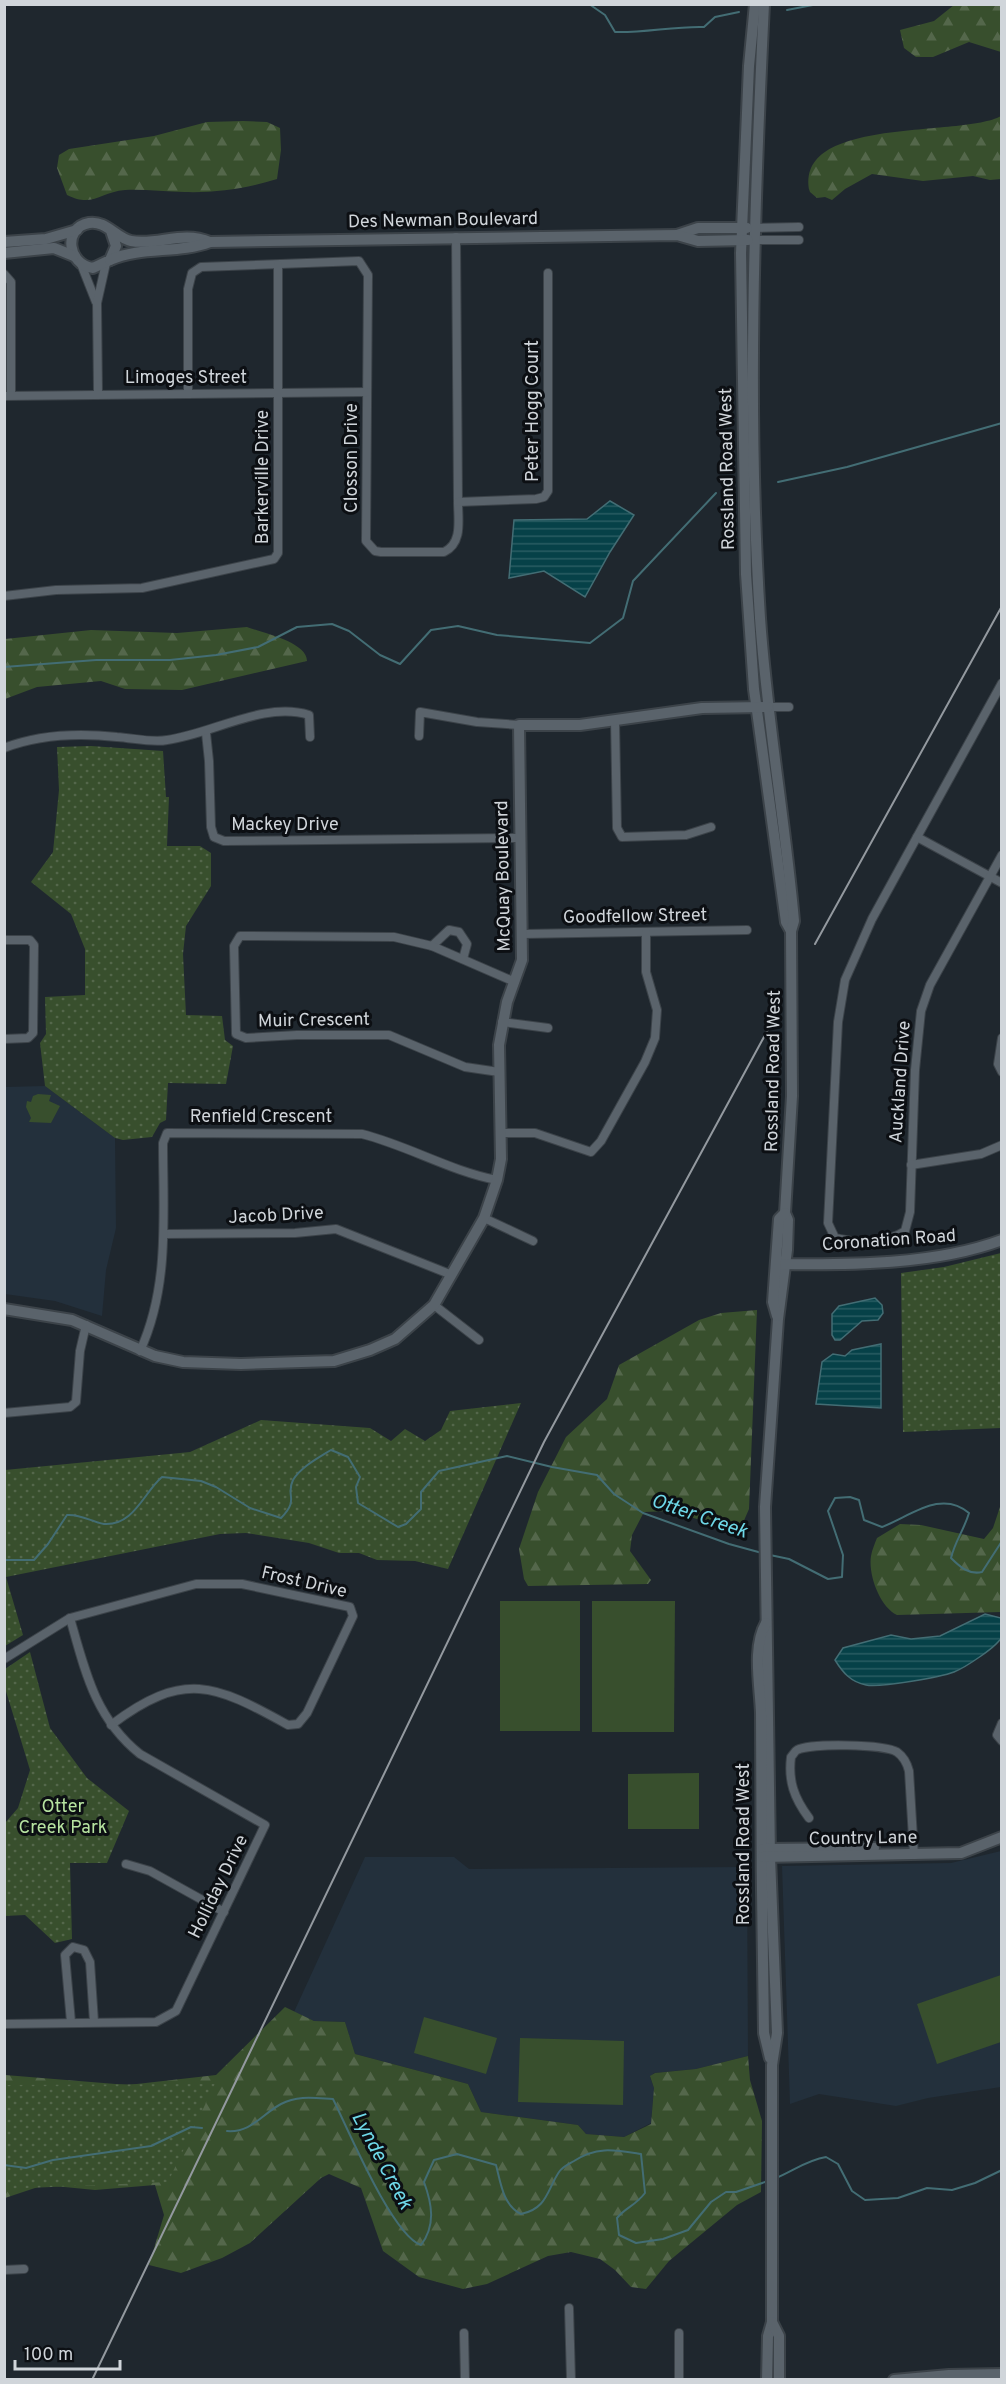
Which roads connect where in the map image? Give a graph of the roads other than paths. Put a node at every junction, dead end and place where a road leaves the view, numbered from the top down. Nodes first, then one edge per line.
1 (755, 4) edge
2 (764, 4) edge
3 (799, 227) dead end
4 (741, 228) junction
5 (754, 228) junction
6 (77, 230) junction
7 (111, 231) junction
8 (676, 235) junction
9 (456, 237) junction
10 (741, 240) junction
11 (754, 240) junction
12 (799, 240) dead end
13 (4, 242) edge
14 (210, 242) junction
15 (4, 253) edge
16 (77, 260) junction
17 (108, 262) junction
18 (278, 265) junction
19 (548, 273) dead end
20 (4, 274) edge
21 (97, 303) junction
22 (8, 321) edge
23 (188, 392) junction
24 (367, 392) junction
25 (98, 393) junction
26 (279, 393) junction
27 (8, 395) edge
28 (458, 502) junction
29 (4, 596) edge
30 (1002, 683) edge
31 (762, 707) junction
32 (789, 707) dead end
33 (615, 720) junction
34 (519, 725) junction
35 (206, 733) junction
36 (419, 736) dead end
37 (310, 737) dead end
38 (4, 748) edge
39 (711, 827) dead end
40 (917, 837) junction
41 (520, 838) junction
42 (1002, 855) edge
43 (990, 877) junction
44 (1002, 884) edge
45 (747, 930) dead end
46 (646, 933) junction
47 (523, 934) junction
48 (4, 940) edge
49 (432, 945) junction
50 (463, 959) junction
51 (515, 981) junction
52 (502, 1022) junction
53 (548, 1028) dead end
54 (1002, 1038) edge
55 (4, 1039) edge
56 (499, 1072) junction
57 (1002, 1072) edge
58 (500, 1133) junction
59 (1002, 1145) edge
60 (911, 1165) junction
61 (497, 1180) junction
62 (484, 1218) junction
63 (165, 1234) junction
64 (1002, 1240) edge
65 (533, 1241) dead end
66 (782, 1264) junction
67 (452, 1275) junction
68 (434, 1305) junction
69 (4, 1309) edge
70 (86, 1325) junction
71 (479, 1340) dead end
72 (140, 1351) junction
73 (4, 1413) edge
74 (70, 1617) junction
75 (4, 1659) edge
76 (1002, 1723) edge
77 (111, 1725) junction
78 (1002, 1741) edge
79 (809, 1818) dead end
80 (1002, 1837) edge
81 (914, 1851) junction
82 (765, 1853) junction
83 (126, 1864) dead end
84 (224, 1912) junction
85 (71, 2022) junction
86 (94, 2022) junction
87 (4, 2024) edge
88 (4, 2270) edge
89 (24, 2270) dead end
90 (569, 2308) dead end
91 (772, 2322) junction
92 (464, 2333) dead end
93 (679, 2333) dead end
94 (1002, 2374) edge
95 (465, 2379) edge
96 (571, 2379) edge
97 (679, 2379) edge
98 (767, 2379) edge
99 (779, 2379) edge
100 (894, 2379) edge

1 - 4 main road, Rossland Road West
2 - 5 main road, Rossland Road West
3 - 5 street, Des Newman Boulevard
4 - 5 main road, Des Newman Boulevard
4 - 8 main road, Des Newman Boulevard
4 - 10 main road, Rossland Road West
5 - 11 main road, Rossland Road West
6 - 7 main road
6 - 13 main road
6 - 16 main road
7 - 14 main road, Des Newman Boulevard
7 - 17 main road
8 - 9 main road, Des Newman Boulevard
8 - 10 main road, Des Newman Boulevard
9 - 14 main road, Des Newman Boulevard
9 - 28 street, Closson Drive
10 - 11 main road, Des Newman Boulevard
10 - 31 main road, Rossland Road West
11 - 12 street, Des Newman Boulevard
11 - 31 main road, Rossland Road West
14 - 17 main road, Des Newman Boulevard
15 - 16 main road
16 - 17 main road
16 - 21 street
17 - 21 street
18 - 23 street, Closson Drive
18 - 24 street, Closson Drive
18 - 26 street, Barkerville Drive
19 - 28 street, Peter Hogg Court
20 - 22 street
21 - 25 street
22 - 27 street
23 - 25 street, Limoges Street
23 - 26 street, Limoges Street
24 - 26 street, Limoges Street
24 - 28 street, Closson Drive
25 - 27 street, Limoges Street
26 - 29 street, Barkerville Drive
30 - 40 street
31 - 32 street
31 - 33 main road
31 - 66 main road, Rossland Road West
33 - 34 main road
33 - 39 street
34 - 36 street
34 - 41 main road, McQuay Boulevard
35 - 37 street
35 - 38 street
35 - 41 street, Mackey Drive
40 - 43 street
40 - 60 street, Auckland Drive
41 - 47 main road, McQuay Boulevard
42 - 43 street, Auckland Drive
43 - 44 street
43 - 60 street, Auckland Drive
45 - 46 street, Goodfellow Street
46 - 47 street, Goodfellow Street
46 - 58 street
47 - 51 main road, McQuay Boulevard
48 - 55 street
49 - 50 street, Muir Crescent
49 - 50 street
49 - 56 street, Muir Crescent
50 - 51 street, Muir Crescent
51 - 52 main road, McQuay Boulevard
52 - 53 street
52 - 56 main road, McQuay Boulevard
54 - 57 street
56 - 58 main road, McQuay Boulevard
58 - 61 main road, McQuay Boulevard
59 - 60 street
61 - 62 main road, McQuay Boulevard
61 - 63 street, Renfield Crescent
62 - 65 street
62 - 67 main road, McQuay Boulevard
63 - 67 street, Jacob Drive
63 - 72 street, Renfield Crescent
64 - 66 main road, Coronation Road
66 - 82 main road, Rossland Road West
67 - 68 main road, McQuay Boulevard
68 - 71 street
68 - 72 main road, McQuay Boulevard
69 - 70 main road, McQuay Boulevard
70 - 72 main road, McQuay Boulevard
70 - 73 street
74 - 75 street, Frost Drive
74 - 77 street, Holliday Drive
74 - 77 street, Frost Drive
76 - 78 street
77 - 84 street, Holliday Drive
79 - 81 street
80 - 81 main road, Country Lane
81 - 82 main road, Country Lane
82 - 91 main road, Rossland Road West
83 - 84 street
84 - 86 street, Holliday Drive
85 - 86 street, Holliday Drive
85 - 86 street
85 - 87 street, Holliday Drive
88 - 89 street
90 - 96 street
91 - 98 main road, Rossland Road West
91 - 99 main road, Rossland Road West
92 - 95 street
93 - 97 street
94 - 100 main road

